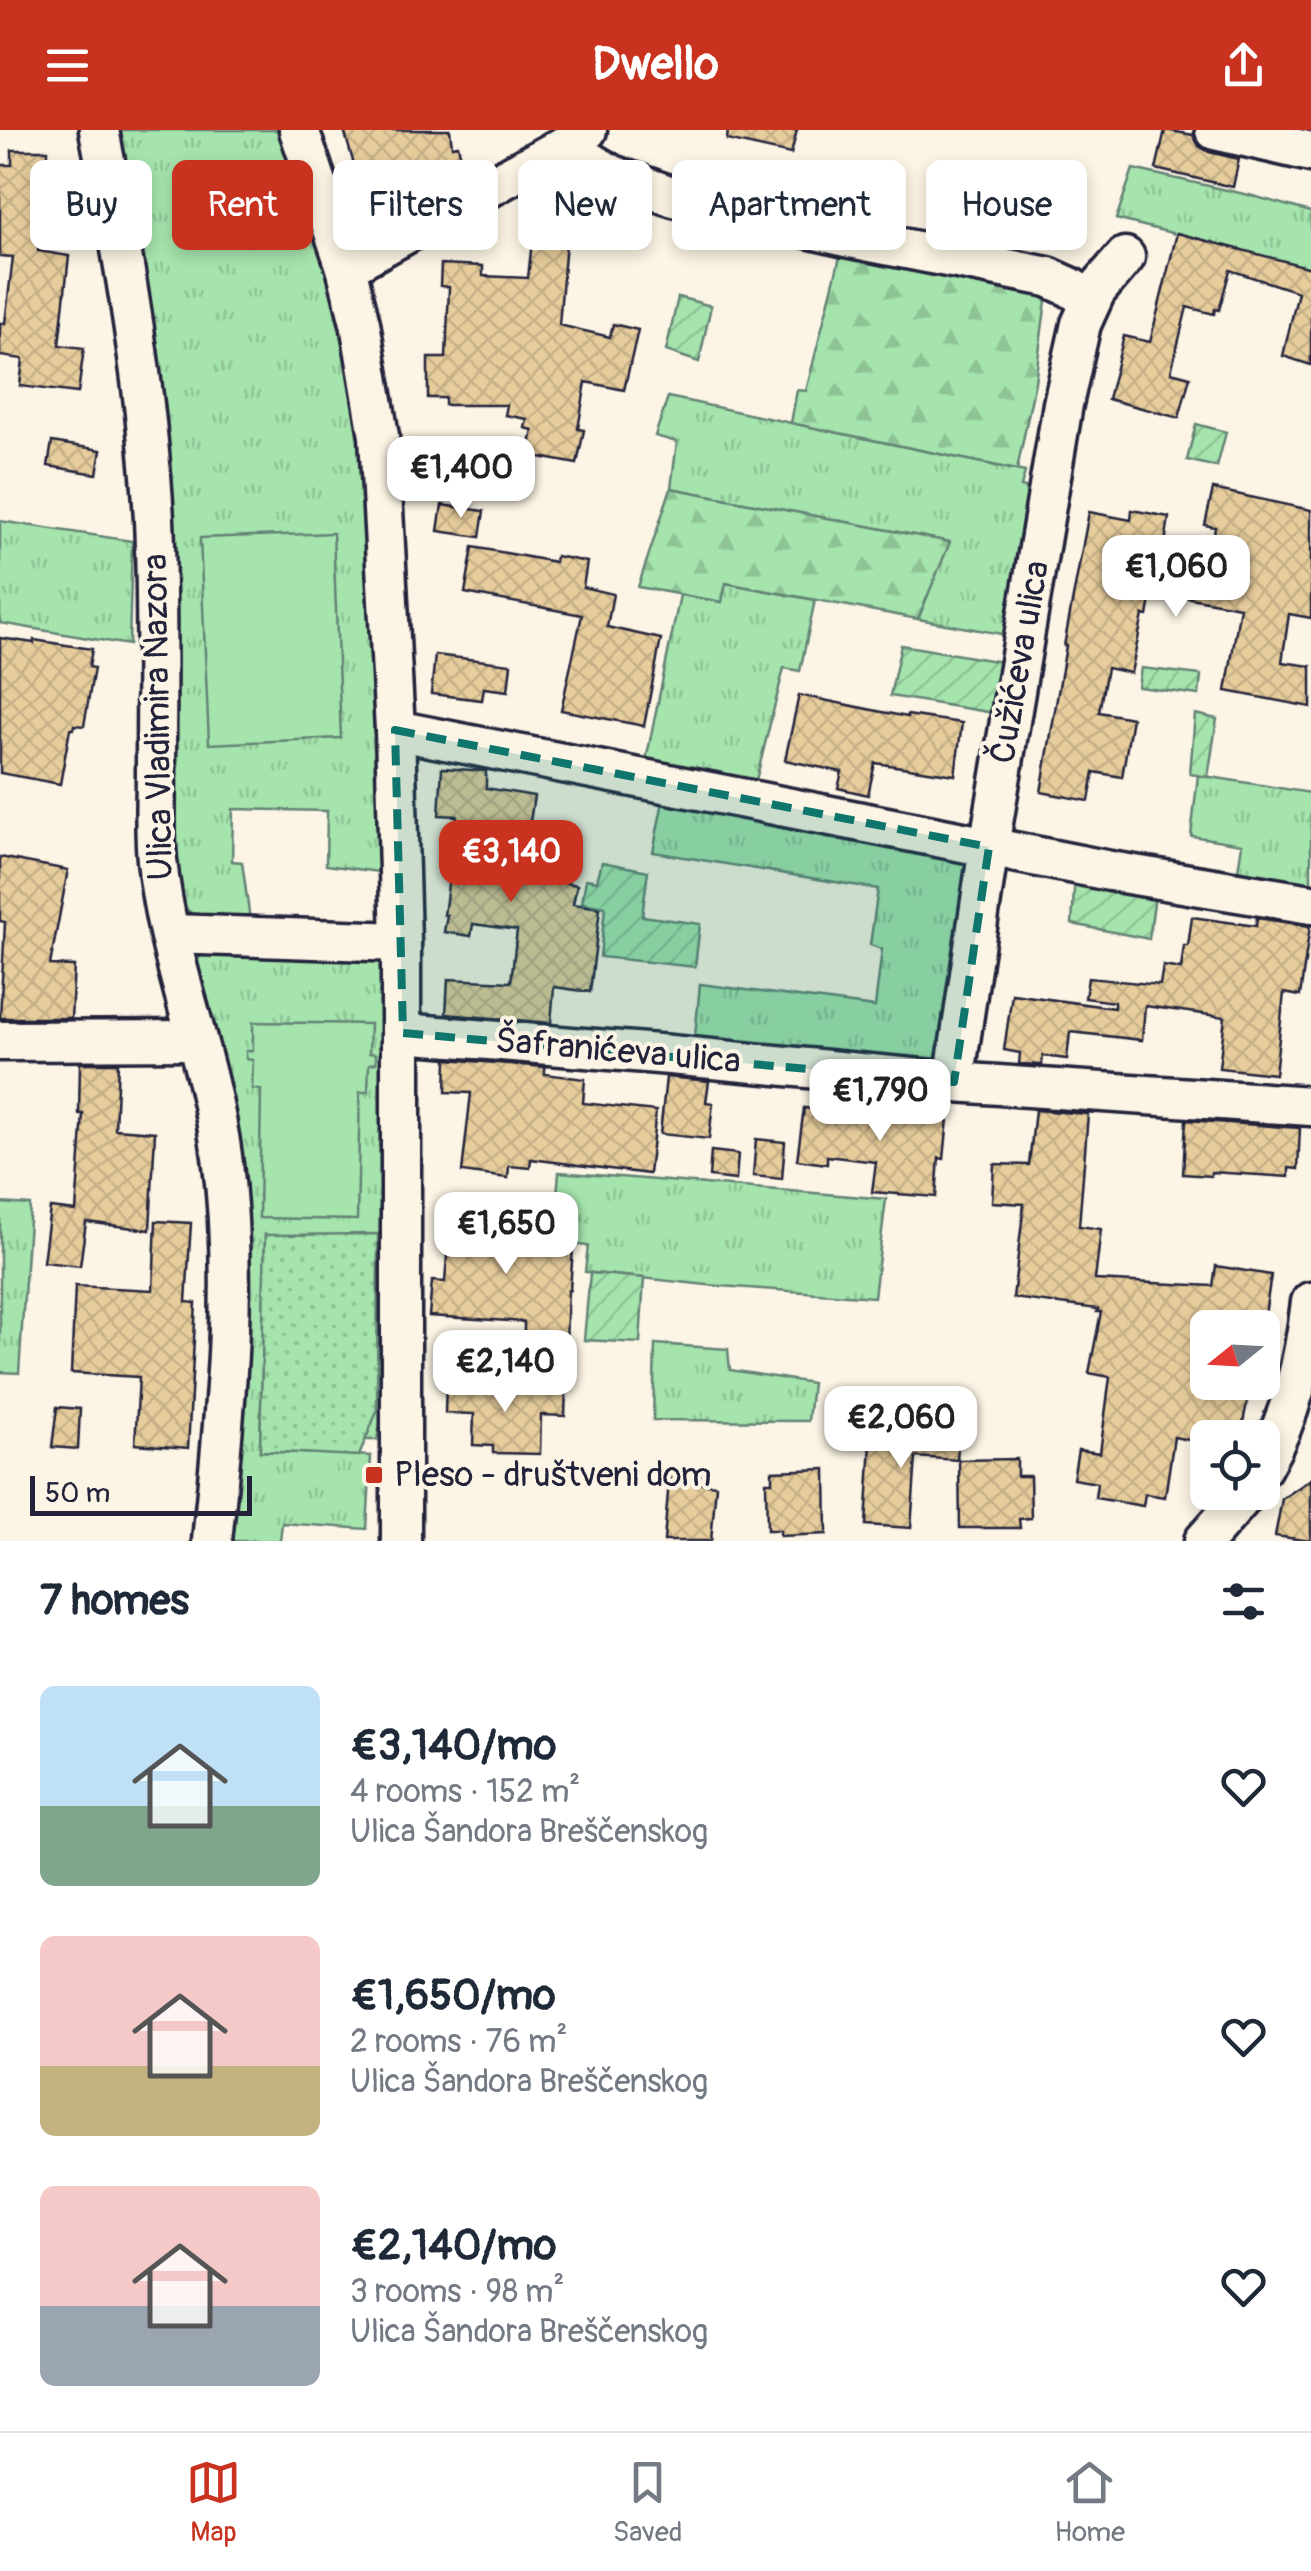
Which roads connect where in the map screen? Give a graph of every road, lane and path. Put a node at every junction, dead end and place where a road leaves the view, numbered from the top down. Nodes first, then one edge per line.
1 (99, 130) edge
2 (300, 130) edge
3 (1216, 130) edge
4 (579, 136) edge
5 (1311, 152) edge
6 (1126, 257) dead end
7 (346, 267) junction
8 (1091, 302) junction
9 (396, 730) junction
10 (989, 847) junction
11 (1311, 904) edge
12 (170, 934) junction
13 (401, 942) junction
14 (403, 1033) junction
15 (197, 1040) junction
16 (0, 1041) edge
17 (954, 1082) junction
18 (1311, 1106) edge
19 (1311, 1302) edge
20 (1280, 1429) edge
21 (1231, 1510) edge
22 (212, 1541) edge
23 (401, 1541) edge
24 (1204, 1541) edge

1 - 12 street, Ulica Vladimira Nazora
2 - 7 street
3 - 5 street
4 - 7 street
4 - 8 street
6 - 8 street, Čužićeva ulica
7 - 9 street
8 - 10 street, Čužićeva ulica
9 - 10 street
9 - 13 street
10 - 11 street
10 - 17 street, Čužićeva ulica
12 - 13 street
12 - 15 street, Ulica Vladimira Nazora
13 - 14 street
14 - 17 street, Šafranićeva ulica
14 - 23 street
15 - 16 street
15 - 22 street, Ulica Vladimira Nazora
17 - 18 street, Šafranićeva ulica
19 - 20 street
21 - 24 street

